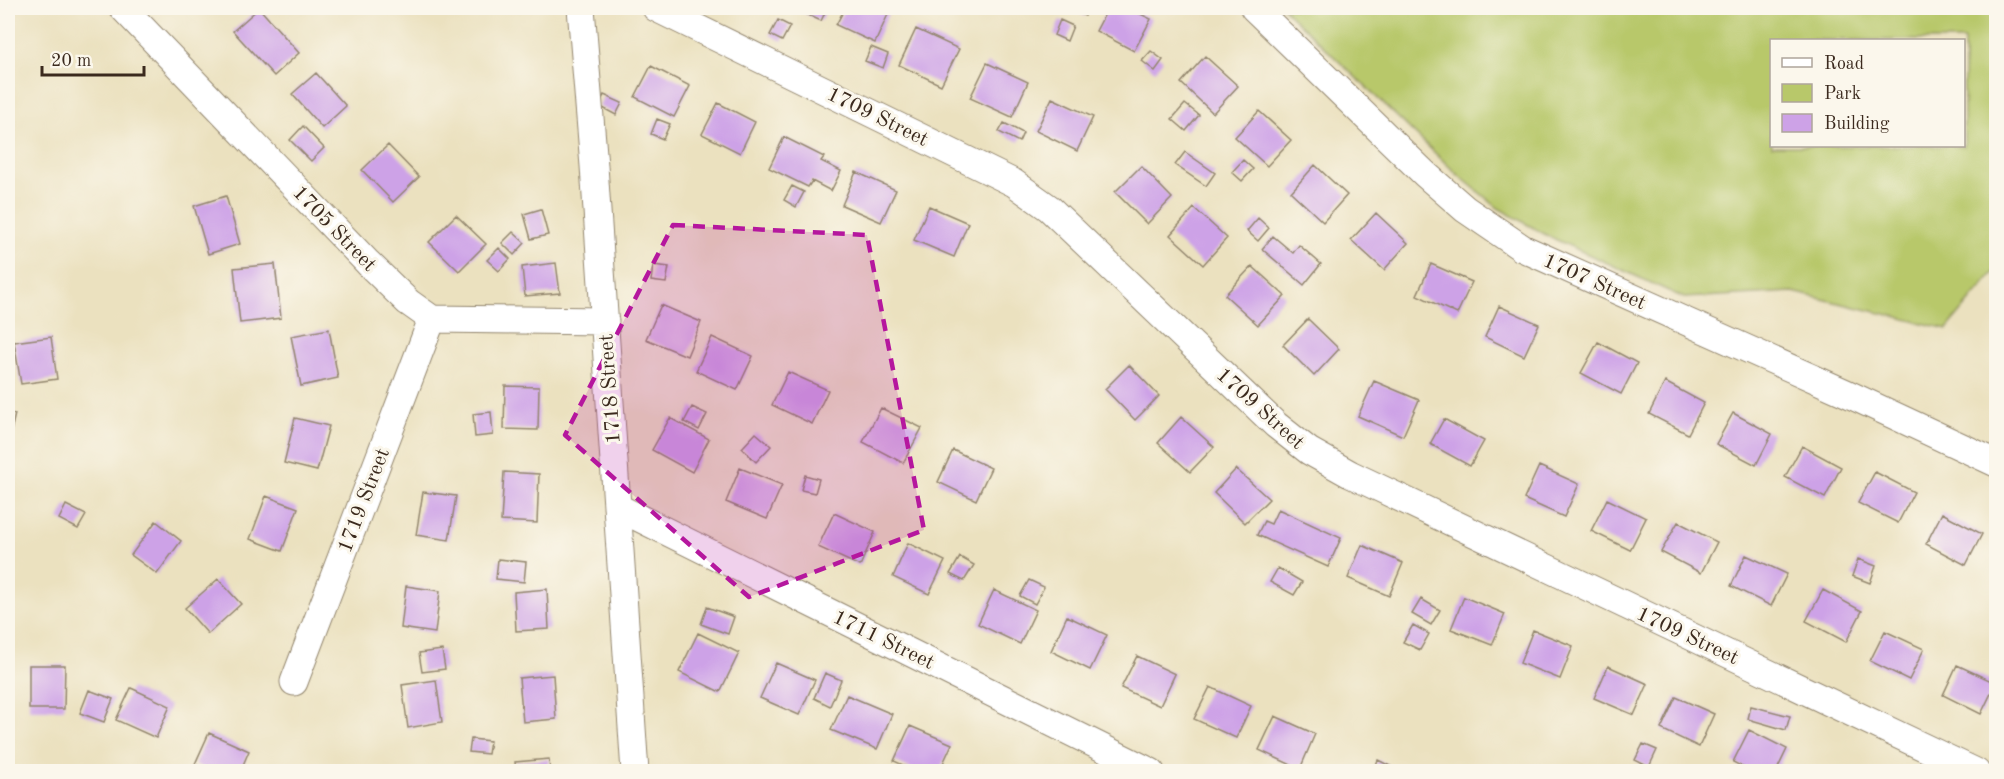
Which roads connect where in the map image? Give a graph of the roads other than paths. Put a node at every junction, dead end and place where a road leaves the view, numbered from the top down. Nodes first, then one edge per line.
1 (123, 8) edge
2 (581, 8) edge
3 (656, 8) edge
4 (1254, 8) edge
5 (432, 319) junction
6 (605, 321) junction
7 (1996, 463) edge
8 (617, 507) junction
9 (294, 681) dead end
10 (635, 771) edge
11 (1152, 771) edge
12 (1976, 771) edge

1 - 5 street, 1705 Street
2 - 6 street, 1718 Street
3 - 12 street, 1709 Street
4 - 7 street, 1707 Street
5 - 6 street
5 - 9 street, 1719 Street
6 - 8 street, 1718 Street
8 - 10 street, 1718 Street
8 - 11 street, 1711 Street

